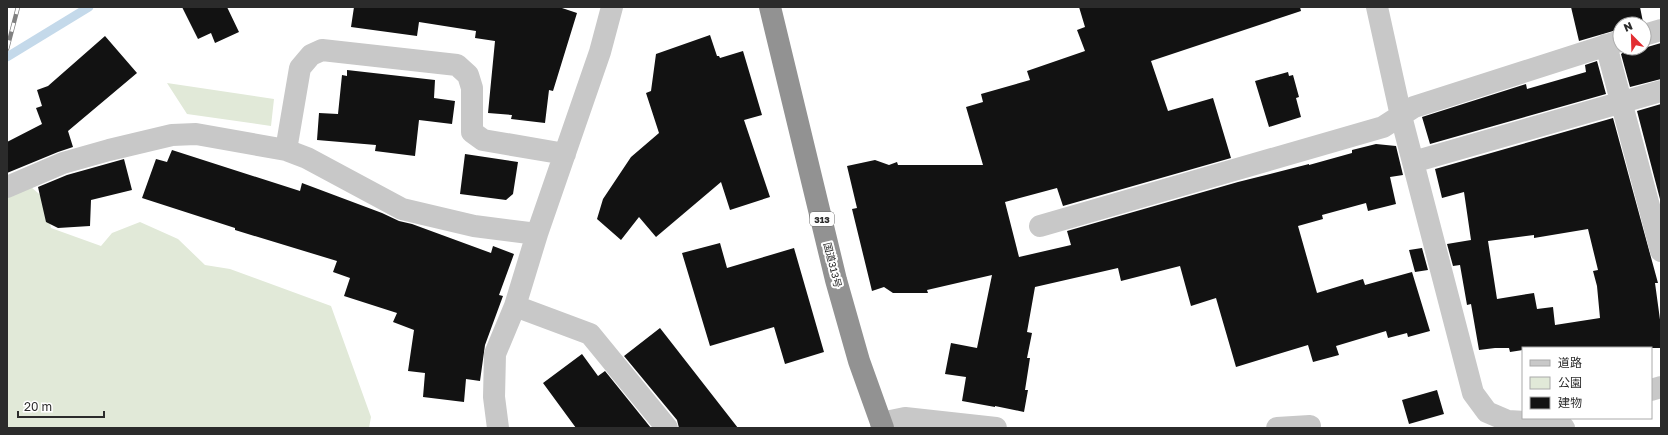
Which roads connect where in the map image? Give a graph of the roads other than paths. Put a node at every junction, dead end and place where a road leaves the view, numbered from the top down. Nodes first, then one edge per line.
1 (612, 7) edge
2 (770, 7) edge
3 (1376, 7) edge
4 (1612, 43) edge
5 (1615, 56) edge
6 (1661, 91) edge
7 (1621, 102) junction
8 (1401, 116) junction
9 (286, 150) junction
10 (564, 154) junction
11 (1413, 162) junction
12 (7, 187) edge
13 (1040, 226) dead end
14 (537, 234) junction
15 (1661, 251) edge
16 (515, 306) junction
17 (1564, 423) edge
18 (882, 426) edge
19 (1310, 426) dead end
20 (498, 428) edge
21 (667, 428) edge
22 (996, 428) edge
23 (1277, 428) edge

1 - 10 street
2 - 18 highway, 国道313号 / 313
3 - 8 street
4 - 8 street
5 - 7 street
6 - 7 street
7 - 11 street
7 - 15 street
8 - 11 street
8 - 13 street
9 - 10 street
9 - 12 street
9 - 14 street
10 - 14 street
11 - 17 street
14 - 16 street
16 - 20 street
16 - 21 street
18 - 22 street
19 - 23 street

